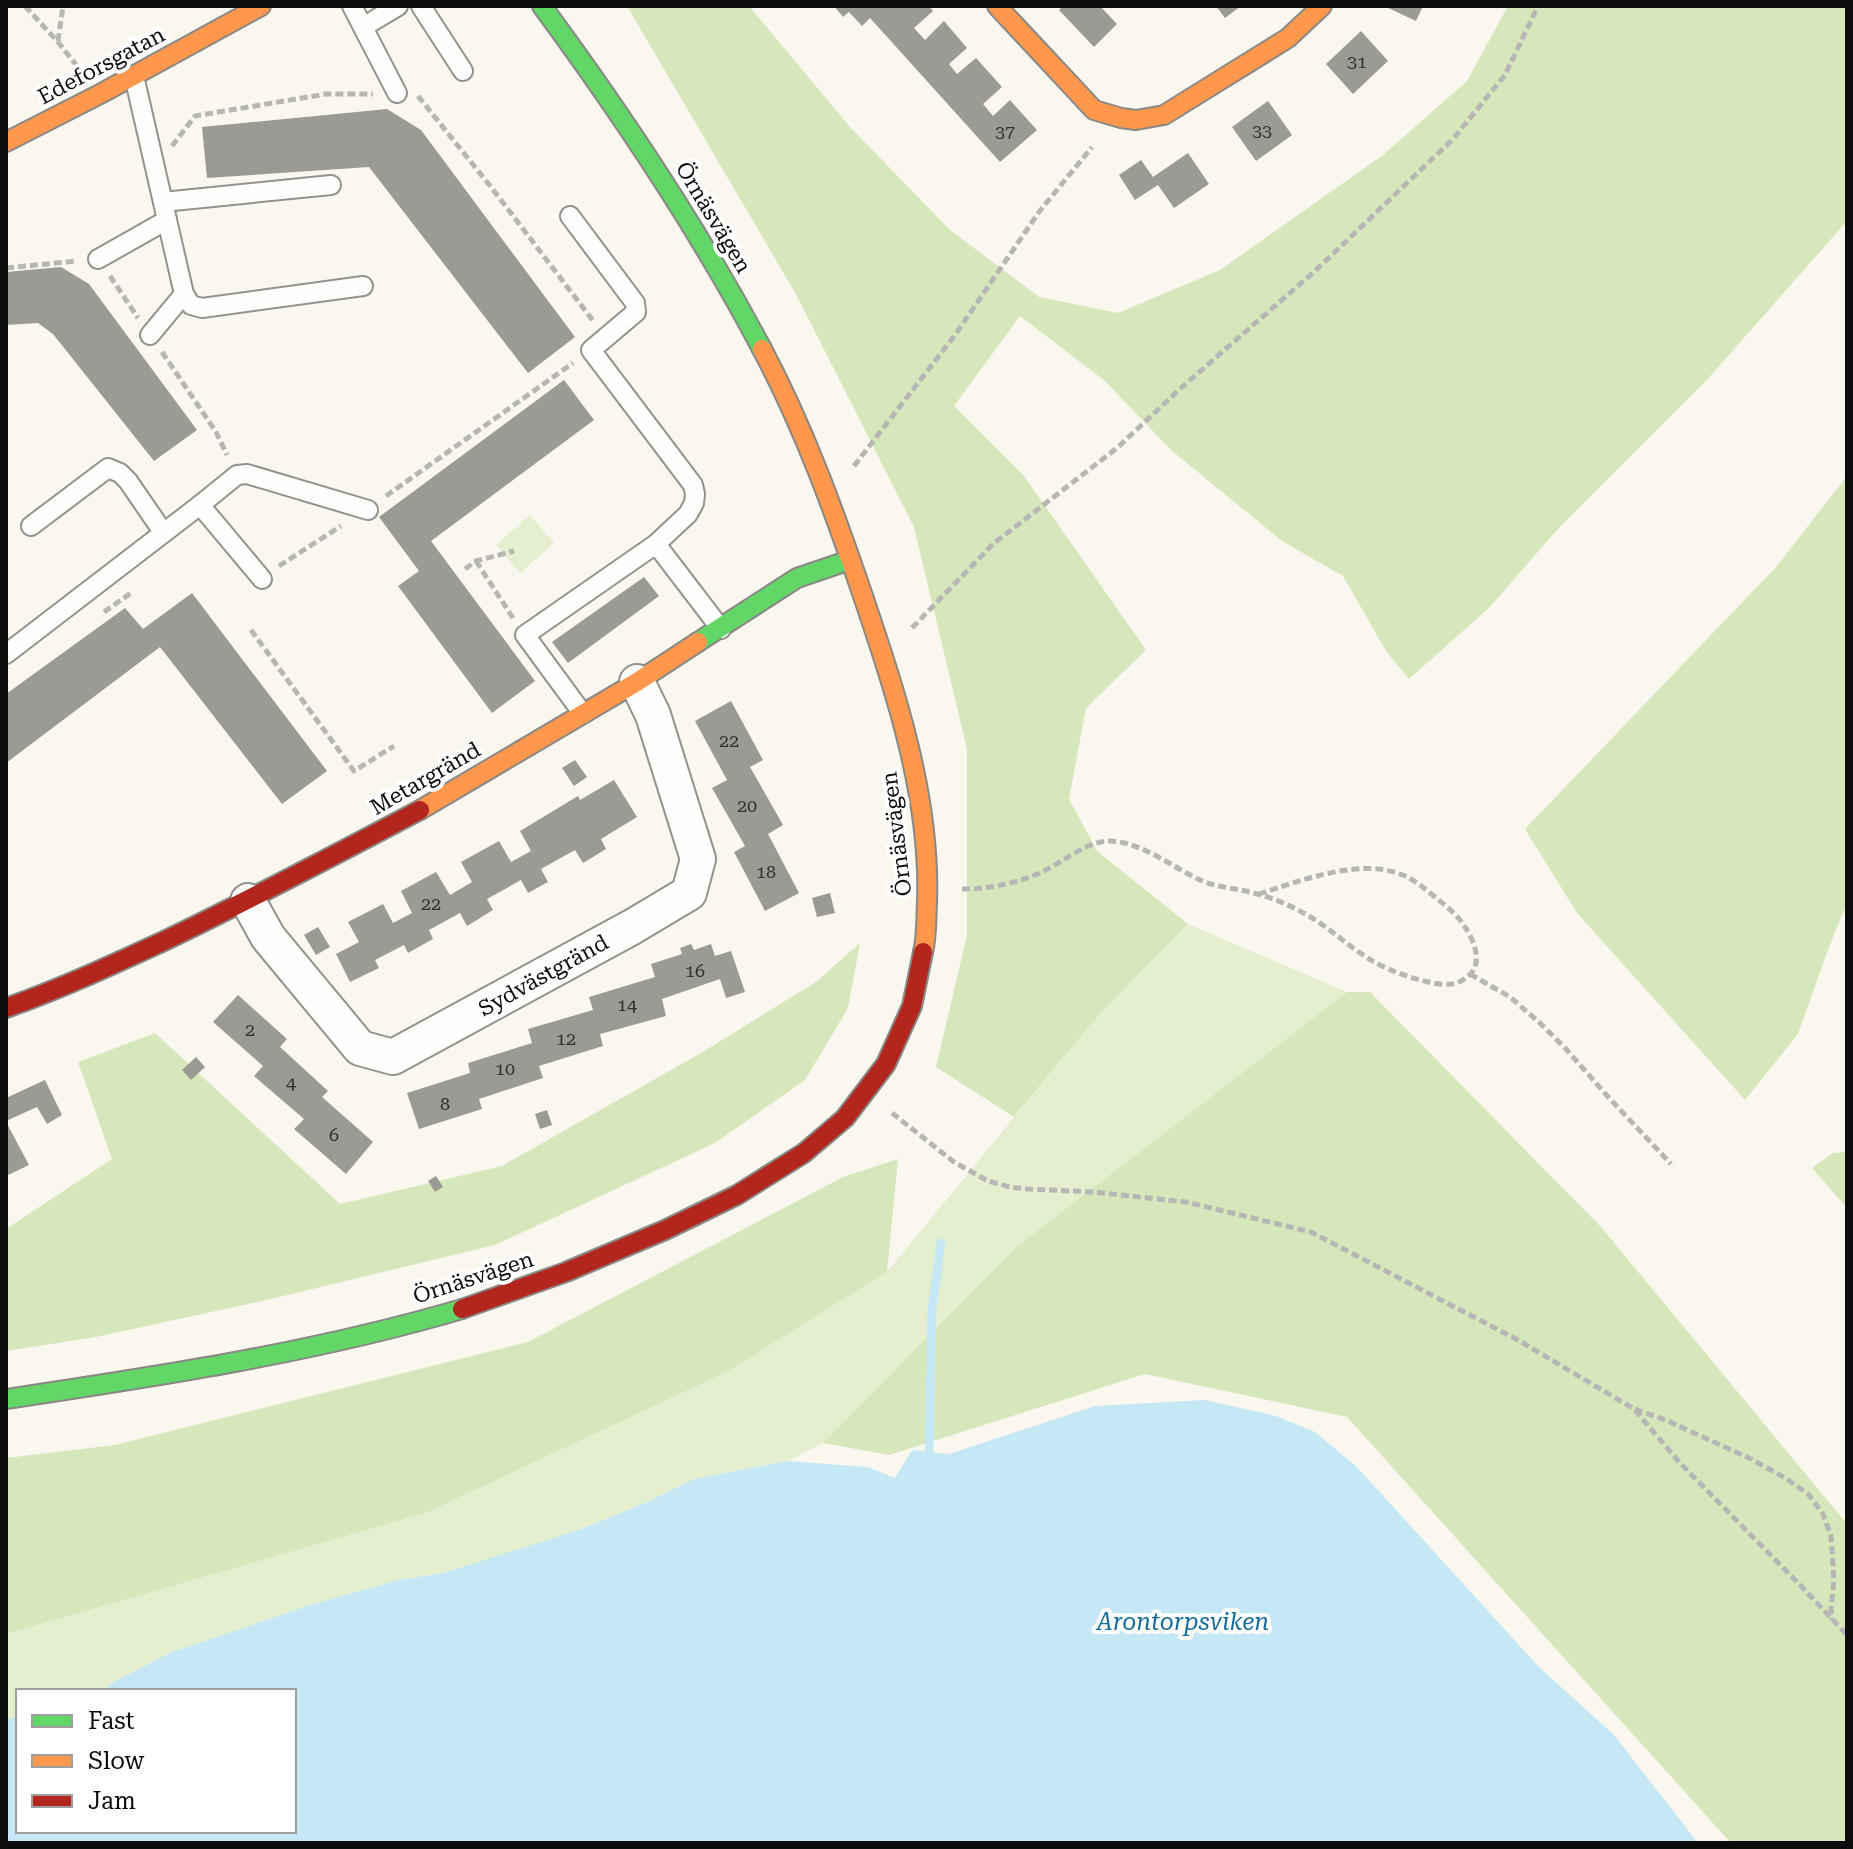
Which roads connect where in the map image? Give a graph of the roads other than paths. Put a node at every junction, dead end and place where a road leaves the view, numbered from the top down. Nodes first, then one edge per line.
1 (261, 6) edge
2 (352, 6) edge
3 (398, 6) edge
4 (421, 6) edge
5 (542, 6) edge
6 (997, 6) edge
7 (1322, 6) edge
8 (363, 27) junction
9 (463, 71) dead end
10 (134, 76) junction
11 (397, 93) road end
12 (6, 142) edge
13 (331, 185) dead end
14 (165, 211) junction
15 (570, 216) dead end
16 (98, 259) dead end
17 (363, 286) dead end
18 (184, 294) junction
19 (150, 335) dead end
20 (200, 505) junction
21 (368, 510) road end
22 (31, 526) dead end
23 (163, 532) junction
24 (656, 544) junction
25 (850, 560) junction
26 (586, 568) dead end
27 (262, 579) road end
28 (597, 584) junction
29 (721, 629) junction
30 (6, 654) edge
31 (637, 682) junction
32 (583, 714) junction
33 (248, 901) junction
34 (6, 1008) edge
35 (6, 1399) edge

1 - 10 street, Edeforsgatan
2 - 8 lane
3 - 8 lane
4 - 9 lane
5 - 25 street, Örnäsvägen
6 - 7 street
8 - 11 lane
10 - 12 street, Edeforsgatan
10 - 14 lane
13 - 14 lane
14 - 16 lane
14 - 18 lane
15 - 24 lane
17 - 18 lane
18 - 19 lane
20 - 21 lane
20 - 23 lane
20 - 27 lane
22 - 23 lane
23 - 30 lane
24 - 28 lane
24 - 29 lane
25 - 29 street, Metargränd
25 - 35 street, Örnäsvägen
26 - 28 lane
28 - 32 lane
29 - 31 street, Metargränd
31 - 32 street, Metargränd
31 - 33 street, Sydvästgränd
32 - 33 street, Metargränd
33 - 34 street, Metargränd

